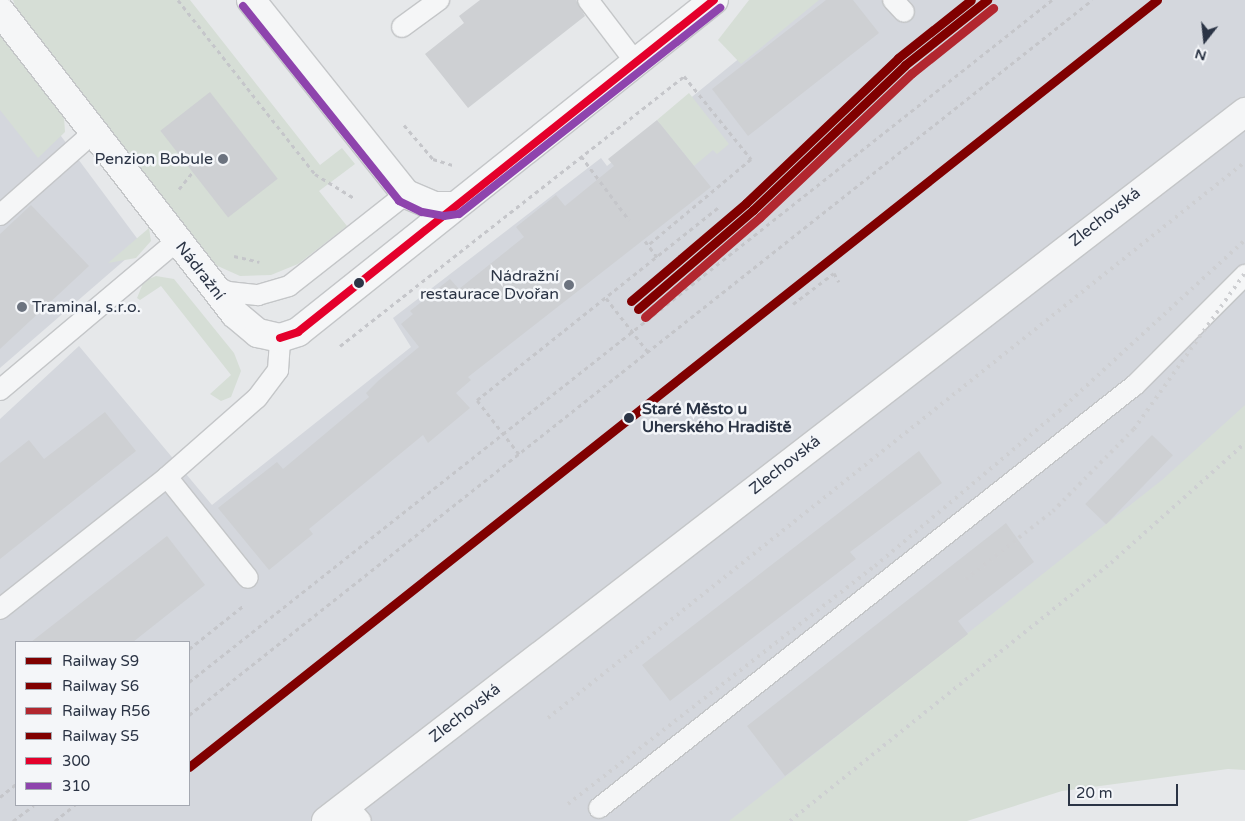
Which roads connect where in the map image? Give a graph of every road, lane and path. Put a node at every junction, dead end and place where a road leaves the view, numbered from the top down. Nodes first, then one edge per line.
1 (178, 0) edge
2 (251, 0) edge
3 (439, 0) edge
4 (588, 0) edge
5 (714, 0) edge
6 (1052, 0) edge
7 (1092, 0) edge
8 (0, 10) edge
9 (402, 27) dead end
10 (636, 63) junction
11 (1245, 112) edge
12 (94, 132) junction
13 (419, 144) dead end
14 (581, 156) junction
15 (387, 171) junction
16 (192, 173) dead end
17 (315, 174) dead end
18 (406, 194) junction
19 (347, 204) dead end
20 (453, 206) junction
21 (720, 206) dead end
22 (155, 212) junction
23 (0, 215) edge
24 (629, 220) dead end
25 (177, 241) junction
26 (645, 241) dead end
27 (648, 245) junction
28 (230, 254) dead end
29 (657, 257) junction
30 (264, 261) dead end
31 (1245, 275) edge
32 (839, 282) dead end
33 (211, 284) junction
34 (606, 298) junction
35 (793, 304) dead end
36 (632, 332) junction
37 (280, 338) junction
38 (340, 346) dead end
39 (648, 352) junction
40 (0, 390) edge
41 (504, 434) junction
42 (519, 454) junction
43 (167, 477) junction
44 (248, 578) joint
45 (0, 609) edge
46 (190, 647) edge
47 (190, 681) edge
48 (190, 714) edge
49 (15, 785) edge
50 (0, 797) edge
51 (33, 806) edge
52 (74, 806) edge
53 (599, 808) dead end
54 (354, 813) edge
55 (13, 821) edge
56 (55, 821) edge
57 (326, 821) edge

1 - 17 path
2 - 15 street
3 - 9 lane
4 - 10 lane
5 - 10 street
6 - 36 path
7 - 39 path
8 - 12 street, Nádražní
10 - 20 street
11 - 54 street, Zlechovská
12 - 22 street, Nádražní
12 - 23 lane
13 - 15 path
14 - 24 path
14 - 27 path
14 - 38 path
15 - 18 street
15 - 19 path
16 - 22 path
18 - 20 street
18 - 33 lane
20 - 37 street
21 - 29 path
22 - 25 street, Nádražní
25 - 33 street, Nádražní
25 - 40 lane
26 - 27 path
27 - 29 path
28 - 30 path
29 - 34 path
31 - 53 lane
32 - 35 path
33 - 37 street, Nádražní
34 - 36 path
34 - 41 path
36 - 39 path
36 - 41 path
37 - 43 lane
39 - 42 path
41 - 42 path
41 - 47 path
42 - 48 path
43 - 44 lane
43 - 45 lane
44 - 46 path
49 - 50 path
51 - 55 path
52 - 56 path
54 - 57 street, Zlechovská

